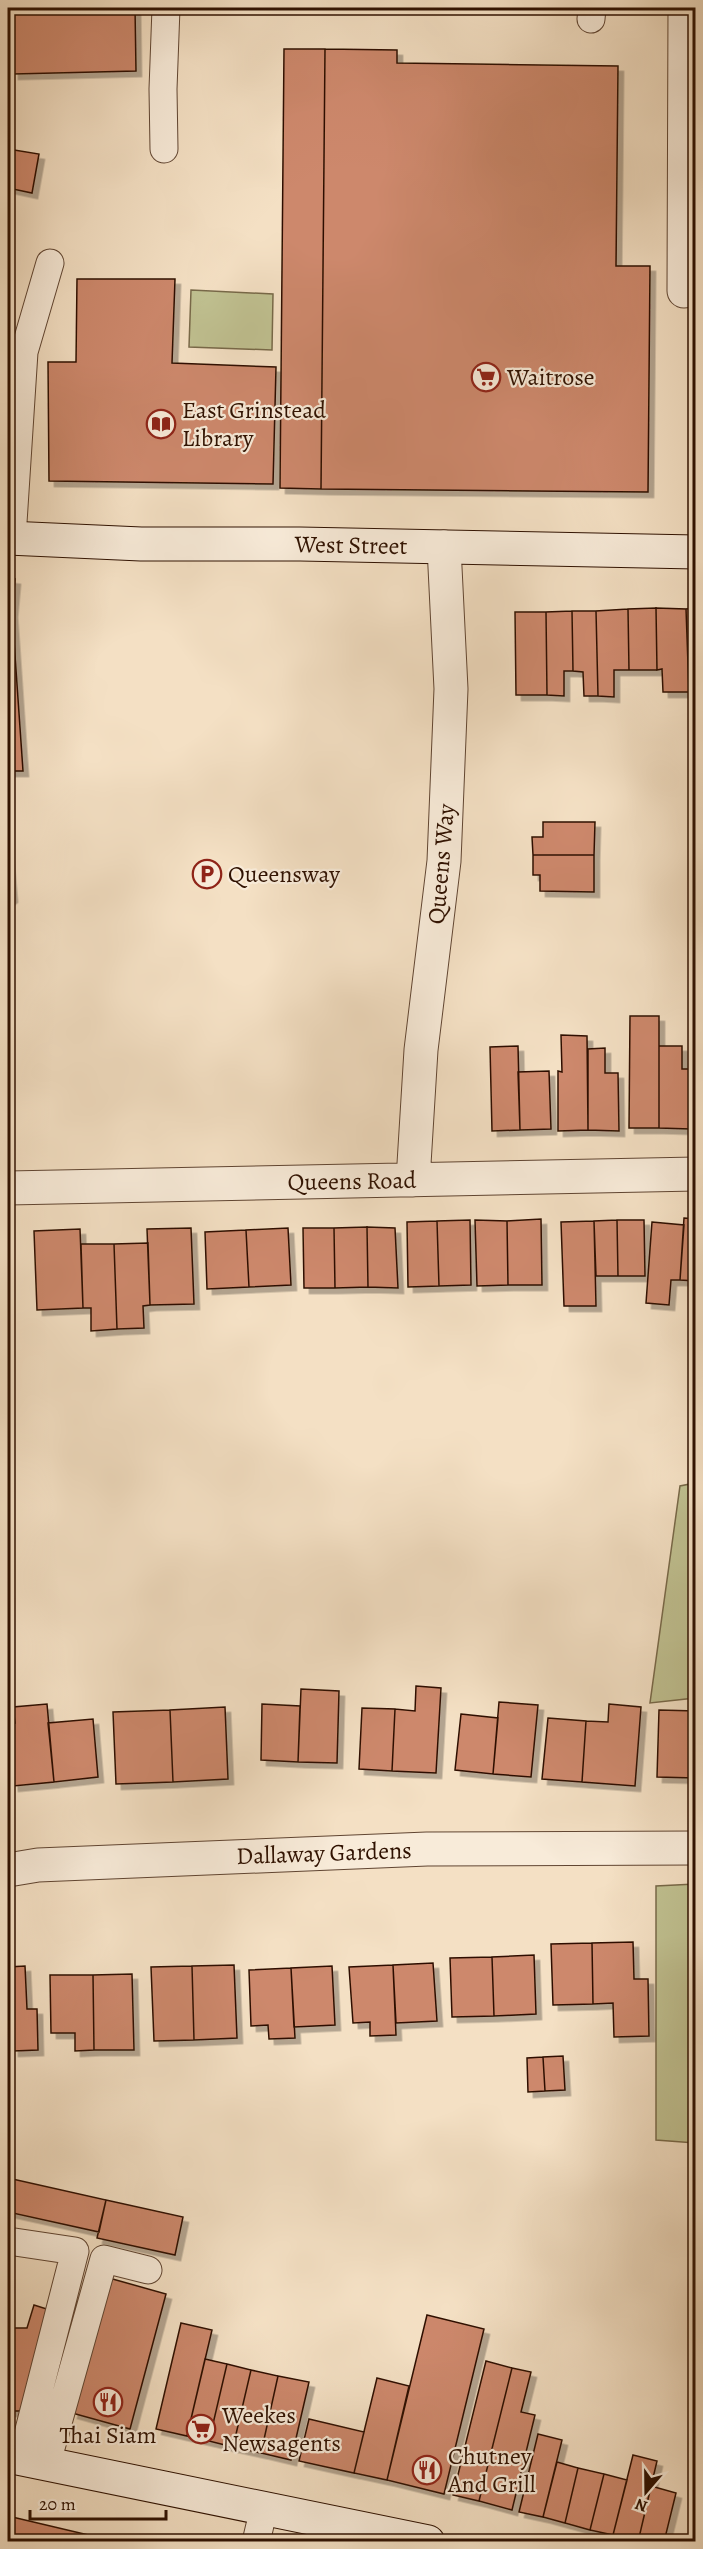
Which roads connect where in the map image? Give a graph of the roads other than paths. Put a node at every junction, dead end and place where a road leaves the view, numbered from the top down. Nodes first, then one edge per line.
1 (166, 8) edge
2 (685, 8) edge
3 (164, 149) dead end
4 (50, 263) dead end
5 (684, 291) dead end
6 (10, 538) edge
7 (444, 547) junction
8 (696, 552) edge
9 (696, 1174) edge
10 (413, 1180) junction
11 (8, 1188) edge
12 (696, 1848) edge
13 (8, 1870) edge
14 (8, 2241) edge
15 (148, 2270) dead end
16 (26, 2458) edge
17 (264, 2508) junction
18 (256, 2541) edge
19 (428, 2541) edge

1 - 3 lane
2 - 5 street
4 - 6 lane
6 - 7 street, West Street
7 - 8 street, West Street
7 - 10 street, Queens Way
9 - 10 street, Queens Road
10 - 11 street, Queens Road
12 - 13 street, Dallaway Gardens
14 - 16 lane
15 - 16 lane
16 - 17 street
17 - 18 lane
17 - 19 street

